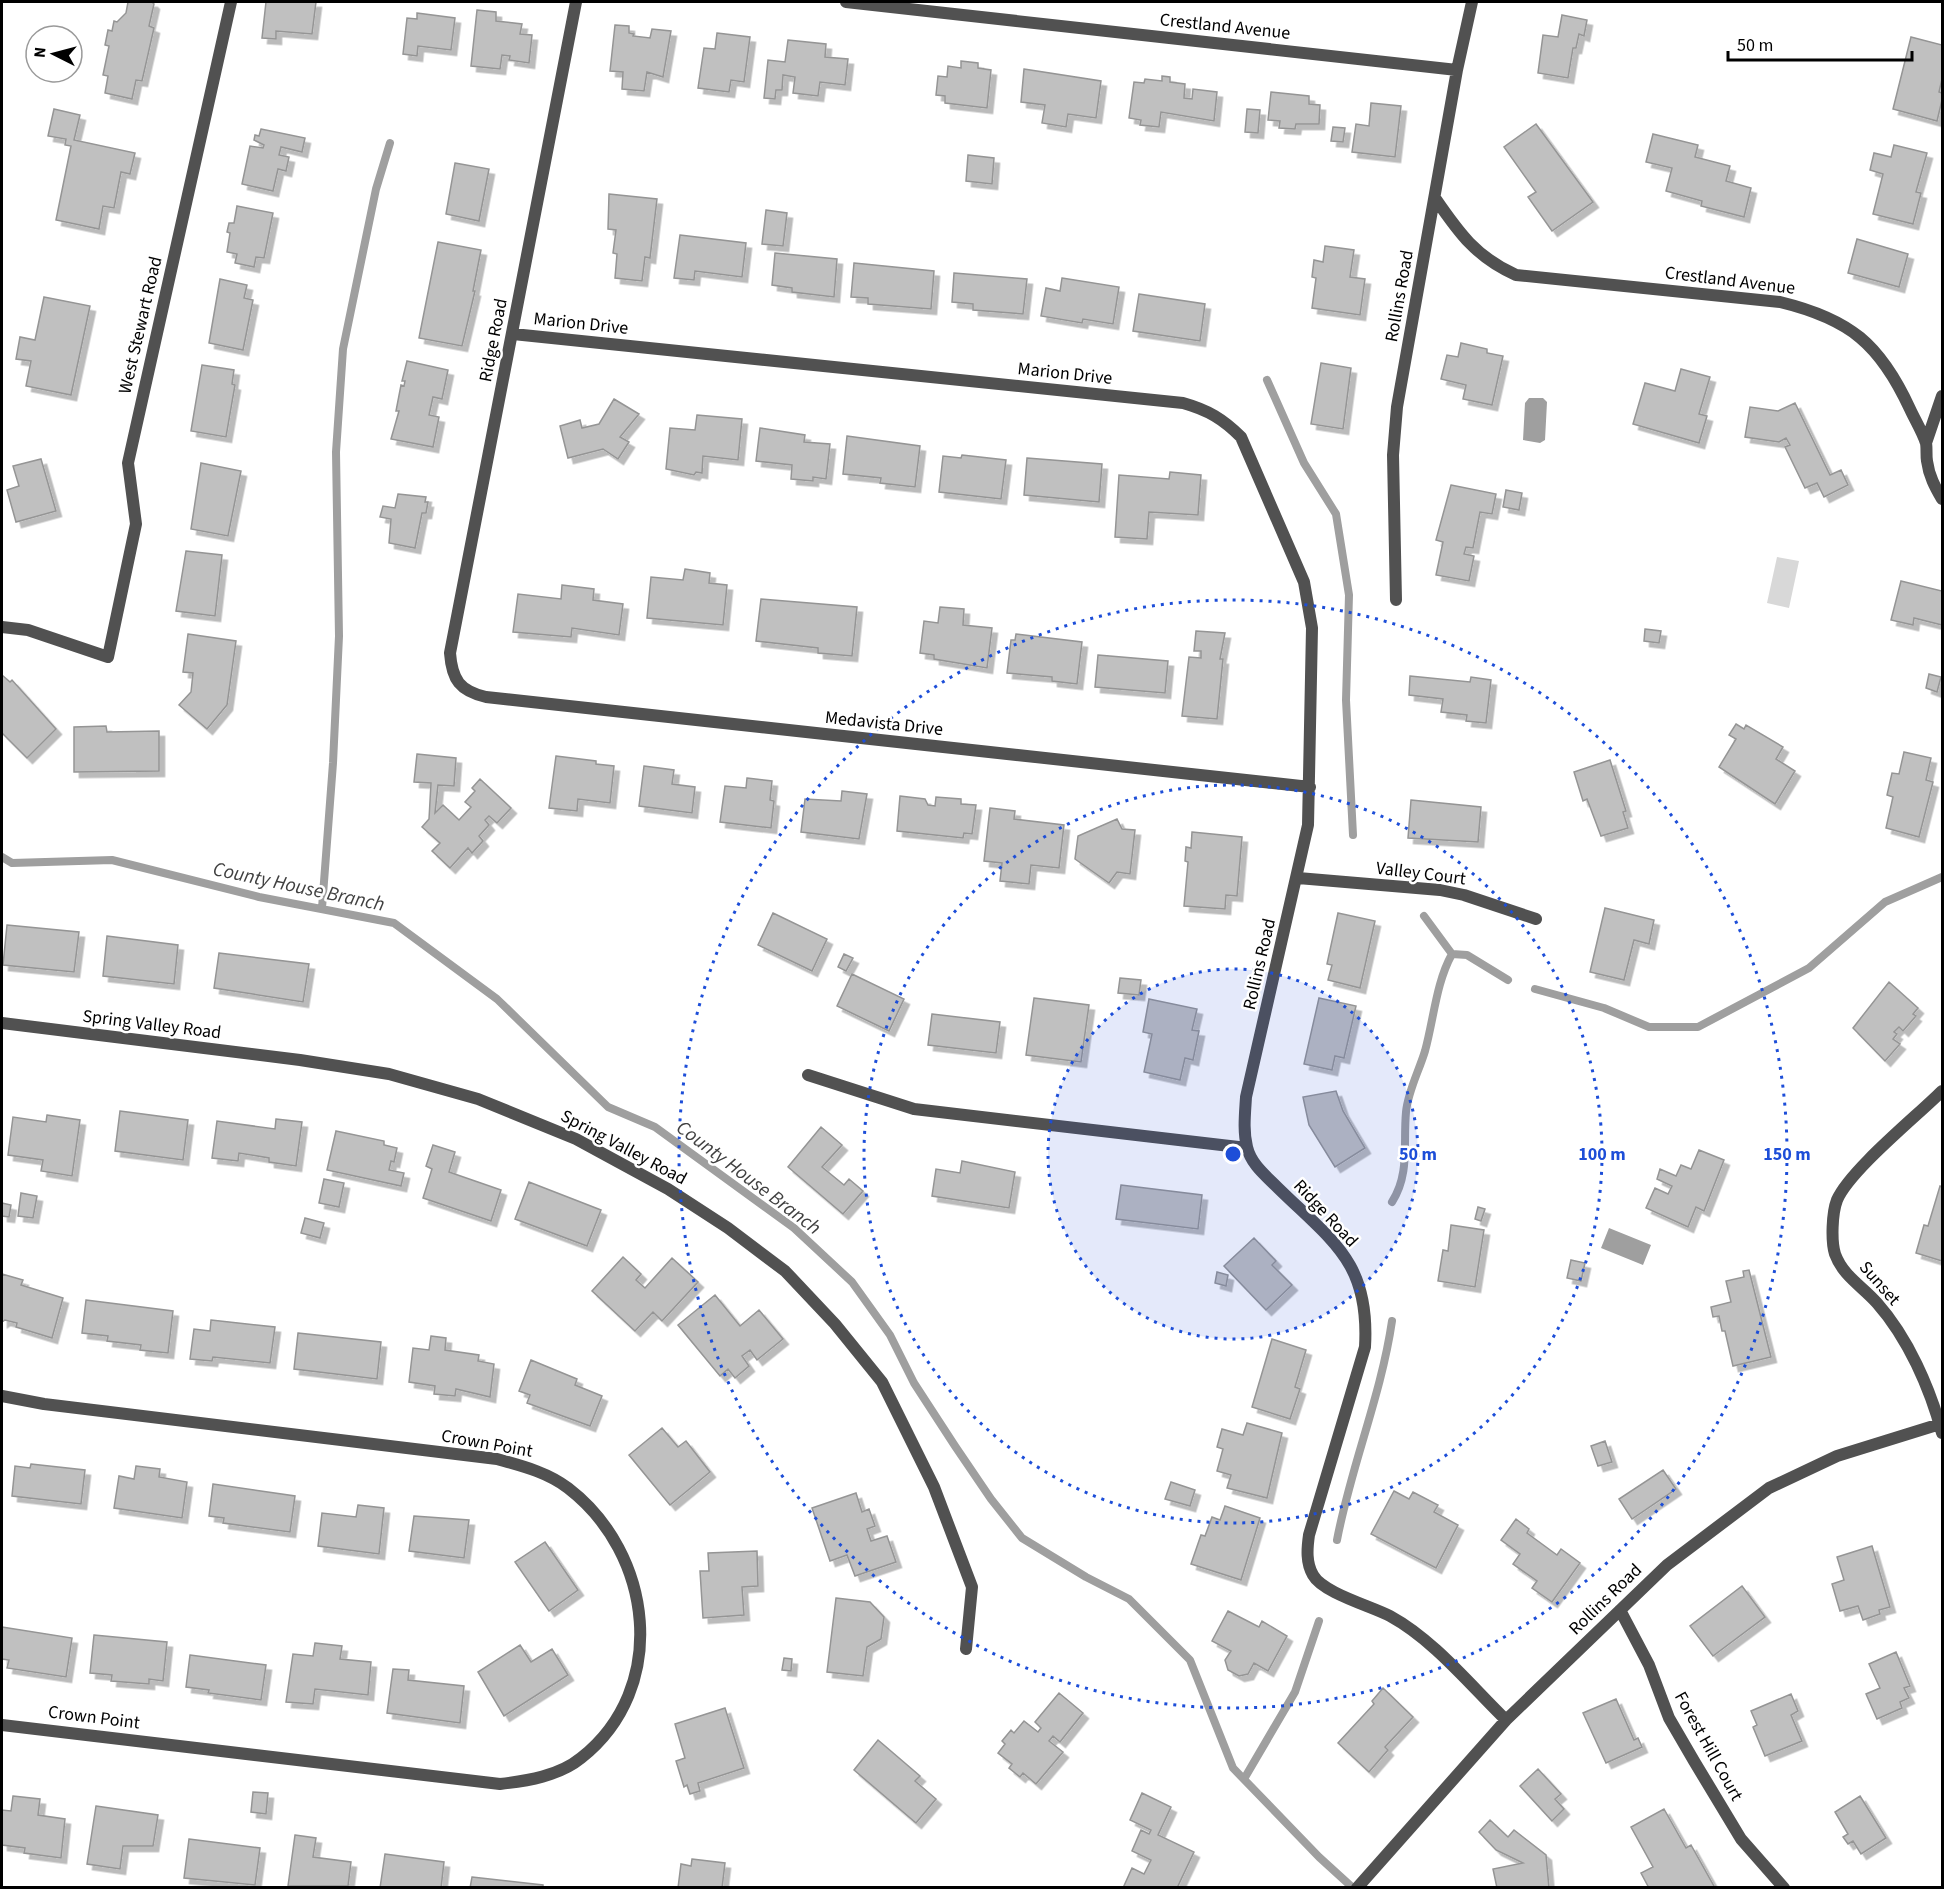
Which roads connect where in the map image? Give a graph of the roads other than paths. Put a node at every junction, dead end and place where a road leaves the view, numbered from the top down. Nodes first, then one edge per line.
1 (231, 2) edge
2 (576, 2) edge
3 (846, 2) edge
4 (1472, 2) edge
5 (1457, 70) junction
6 (1435, 198) junction
7 (513, 334) junction
8 (1942, 396) edge
9 (1926, 443) junction
10 (1942, 499) edge
11 (1396, 600) dead end
12 (2, 627) edge
13 (458, 685) joint
14 (1310, 787) junction
15 (1298, 878) junction
16 (1536, 919) dead end
17 (2, 1023) edge
18 (808, 1074) dead end
19 (1942, 1091) edge
20 (1247, 1148) junction
21 (2, 1395) edge
22 (1941, 1429) edge
23 (1620, 1610) junction
24 (966, 1649) dead end
25 (1506, 1720) junction
26 (2, 1725) edge
27 (1357, 1887) edge
28 (1784, 1887) edge

1 - 12 street, West Stewart Road
2 - 7 street, Ridge Road
3 - 5 street, Crestland Avenue
4 - 5 street, Rollins Road
5 - 6 street, Rollins Road
6 - 9 street, Crestland Avenue
6 - 11 street, Rollins Road
7 - 13 street, Ridge Road
7 - 14 street, Marion Drive
8 - 9 street
9 - 10 street, Crestland Avenue
13 - 14 street, Medavista Drive
14 - 15 street, Rollins Road
15 - 16 street, Valley Court
15 - 20 street, Rollins Road
17 - 24 street, Spring Valley Road
18 - 20 street
19 - 22 street, Sunset
20 - 25 street, Ridge Road
21 - 26 street, Crown Point
22 - 23 street, Rollins Road
23 - 25 street, Rollins Road
23 - 28 street, Forest Hill Court
25 - 27 street, Rollins Road

